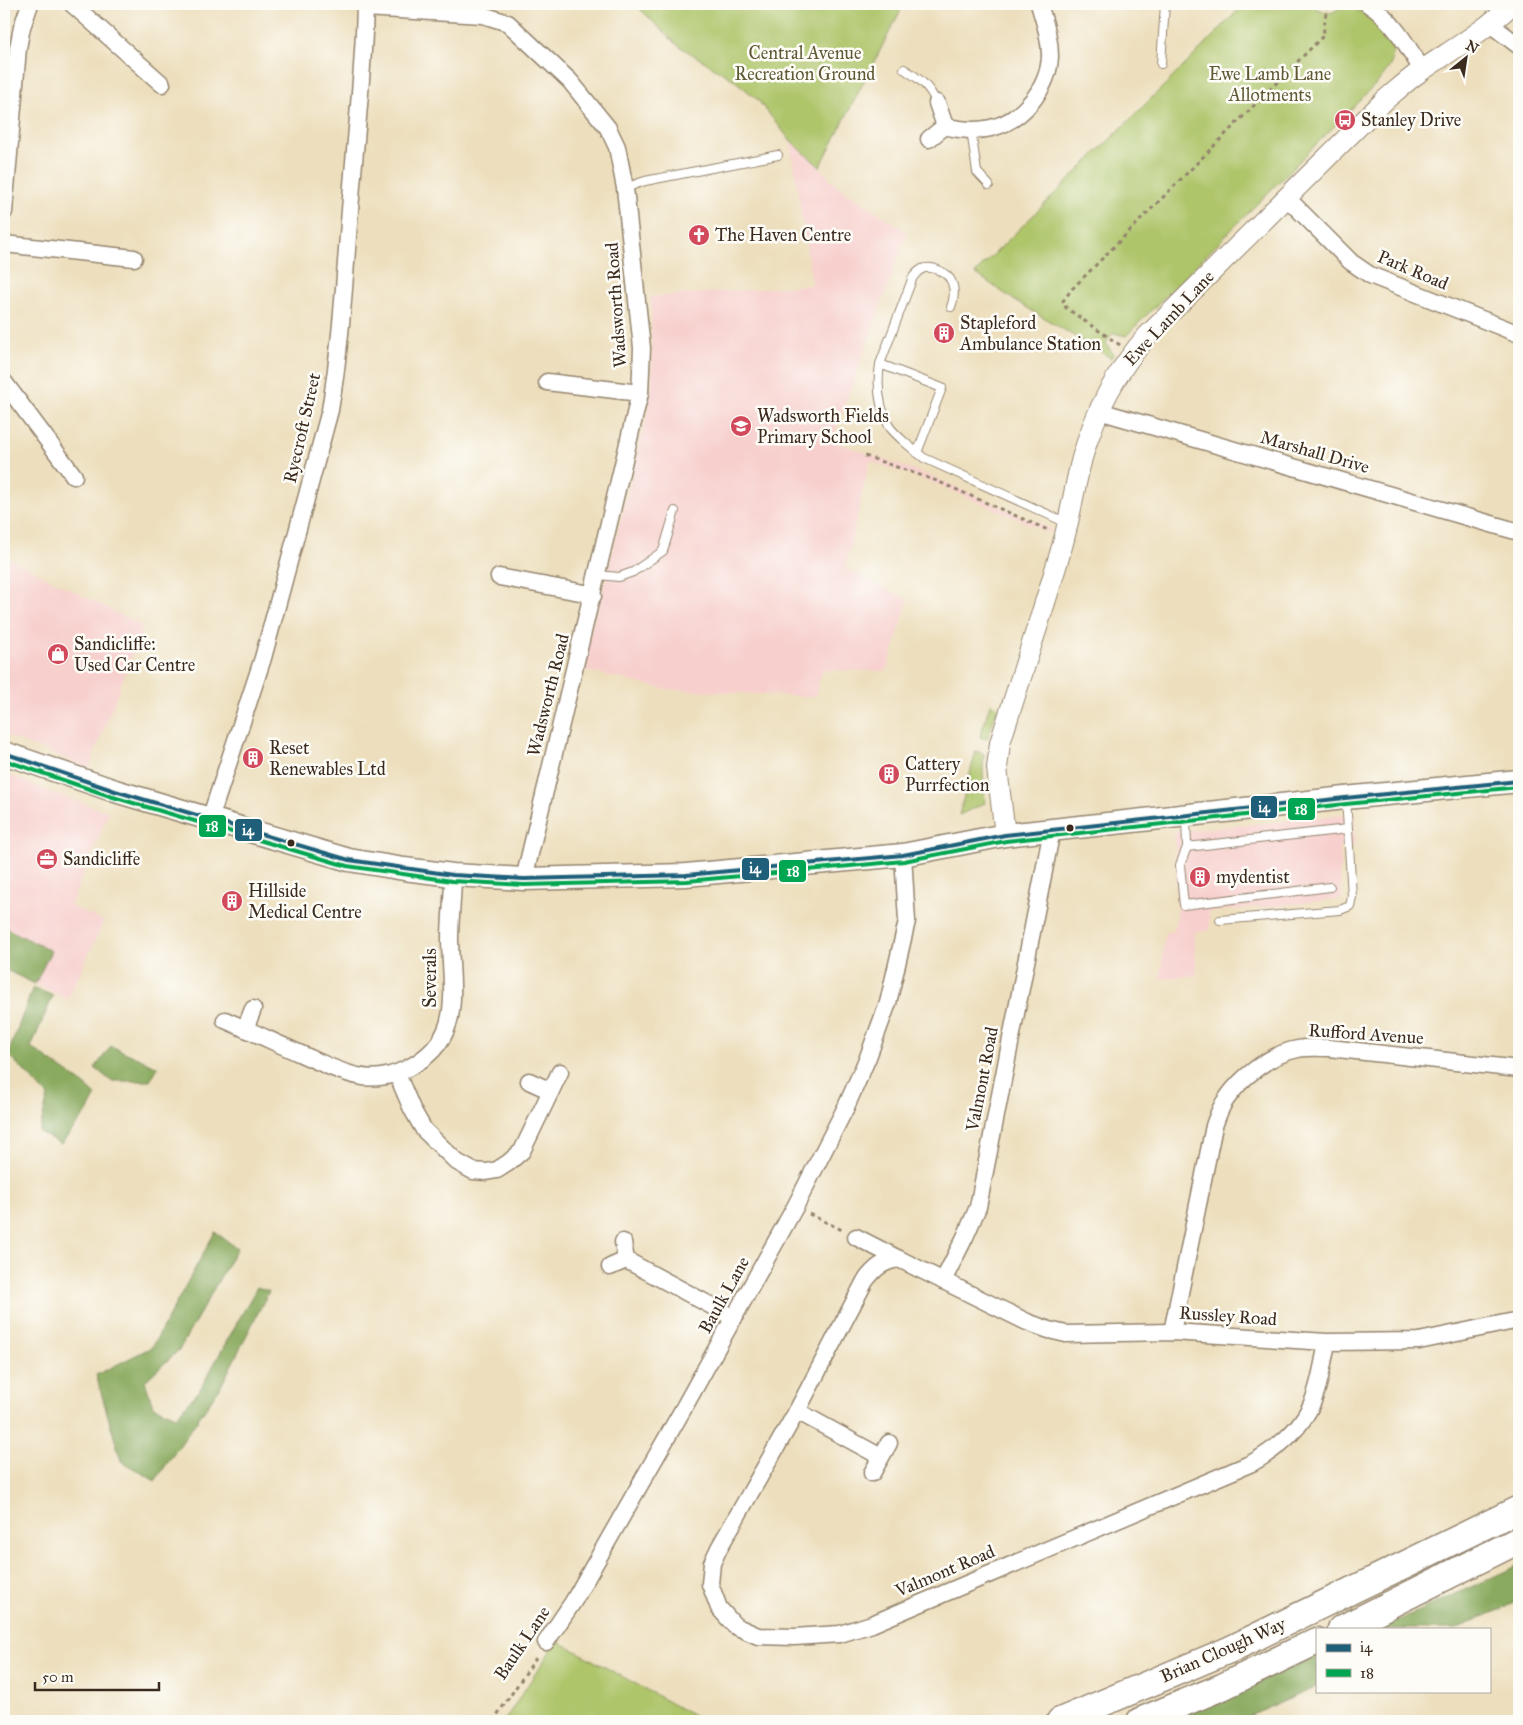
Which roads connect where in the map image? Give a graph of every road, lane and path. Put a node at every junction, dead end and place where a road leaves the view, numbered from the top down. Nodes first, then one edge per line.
1 (30, 4) edge
2 (72, 4) edge
3 (1039, 4) edge
4 (1165, 4) edge
5 (1327, 4) edge
6 (1368, 4) edge
7 (1512, 4) edge
8 (365, 6) edge
9 (1490, 24) junction
10 (1519, 46) edge
11 (1160, 64) dead end
12 (904, 70) dead end
13 (1422, 70) junction
14 (162, 84) dead end
15 (937, 103) joint
16 (946, 126) junction
17 (971, 130) junction
18 (929, 138) dead end
19 (778, 155) dead end
20 (989, 185) dead end
21 (625, 188) junction
22 (1286, 197) junction
23 (4, 212) edge
24 (4, 244) edge
25 (134, 258) dead end
26 (952, 307) dead end
27 (1519, 334) edge
28 (1110, 338) dead end
29 (880, 364) junction
30 (4, 382) edge
31 (547, 382) dead end
32 (640, 393) junction
33 (1099, 411) junction
34 (917, 453) junction
35 (865, 456) dead end
36 (74, 476) dead end
37 (675, 511) dead end
38 (1067, 530) junction
39 (1519, 532) edge
40 (598, 575) junction
41 (498, 577) dead end
42 (593, 596) junction
43 (4, 752) edge
44 (1519, 782) edge
45 (1346, 798) junction
46 (1186, 815) junction
47 (210, 819) junction
48 (1052, 830) junction
49 (1348, 830) junction
50 (1005, 835) junction
51 (1187, 847) junction
52 (903, 855) junction
53 (453, 875) junction
54 (524, 879) junction
55 (1330, 888) dead end
56 (1220, 920) dead end
57 (253, 1009) dead end
58 (225, 1020) dead end
59 (245, 1028) junction
60 (1519, 1069) edge
61 (560, 1072) dead end
62 (397, 1074) junction
63 (529, 1081) dead end
64 (551, 1091) junction
65 (795, 1207) junction
66 (856, 1237) joint
67 (623, 1242) dead end
68 (899, 1259) junction
69 (626, 1260) junction
70 (610, 1267) dead end
71 (944, 1281) junction
72 (734, 1318) junction
73 (1519, 1320) edge
74 (1172, 1332) junction
75 (1327, 1342) junction
76 (797, 1411) junction
77 (889, 1443) dead end
78 (881, 1457) junction
79 (872, 1473) dead end
80 (1519, 1508) edge
81 (1519, 1540) edge
82 (1343, 1628) edge
83 (1316, 1640) edge
84 (546, 1642) joint
85 (493, 1721) edge
86 (1060, 1721) edge
87 (1140, 1721) edge

1 - 23 street
2 - 14 street
3 - 17 street
4 - 11 lane
5 - 28 path
6 - 13 street
7 - 9 street, Ewe Lamb Lane
8 - 21 street, Wadsworth Road
8 - 47 street, Ryecroft Street
9 - 10 street
9 - 13 street, Ewe Lamb Lane
12 - 15 lane
13 - 22 street, Ewe Lamb Lane
15 - 16 street
16 - 17 street
16 - 18 street
17 - 20 lane
19 - 21 lane
21 - 32 street, Wadsworth Road
22 - 27 street, Park Road
22 - 33 street, Ewe Lamb Lane
24 - 25 street
26 - 29 lane
29 - 34 lane
29 - 34 lane
30 - 36 street
31 - 32 street
32 - 40 street, Wadsworth Road
33 - 38 street, Ewe Lamb Lane
33 - 39 street, Marshall Drive
34 - 38 lane
35 - 38 path
37 - 40 lane
38 - 50 street, Ewe Lamb Lane
40 - 42 street, Wadsworth Road
41 - 42 street
42 - 54 street, Wadsworth Road
43 - 47 main road
44 - 45 main road
45 - 46 main road
45 - 49 lane
46 - 48 main road
46 - 51 lane
47 - 53 main road
48 - 50 main road
48 - 71 street, Valmont Road
49 - 51 lane
49 - 56 lane
50 - 52 main road
51 - 55 lane
52 - 54 main road
52 - 65 street, Baulk Lane
53 - 54 main road
53 - 62 street, Severals
57 - 59 street
58 - 59 street, Severals
59 - 62 street, Severals
60 - 74 street, Rufford Avenue
61 - 64 street
62 - 64 street
63 - 64 street
65 - 66 path
65 - 72 street, Baulk Lane
66 - 68 street
67 - 69 street
68 - 71 street
68 - 76 street, Valmont Road
69 - 70 street
69 - 72 street
71 - 74 street, Russley Road
72 - 84 street, Baulk Lane
73 - 75 street, Russley Road
74 - 75 street, Russley Road
75 - 76 street, Valmont Road
76 - 78 street
77 - 78 street
78 - 79 street
80 - 86 highway, Brian Clough Way
81 - 82 highway
83 - 87 highway, Brian Clough Way
84 - 85 path, Baulk Lane

